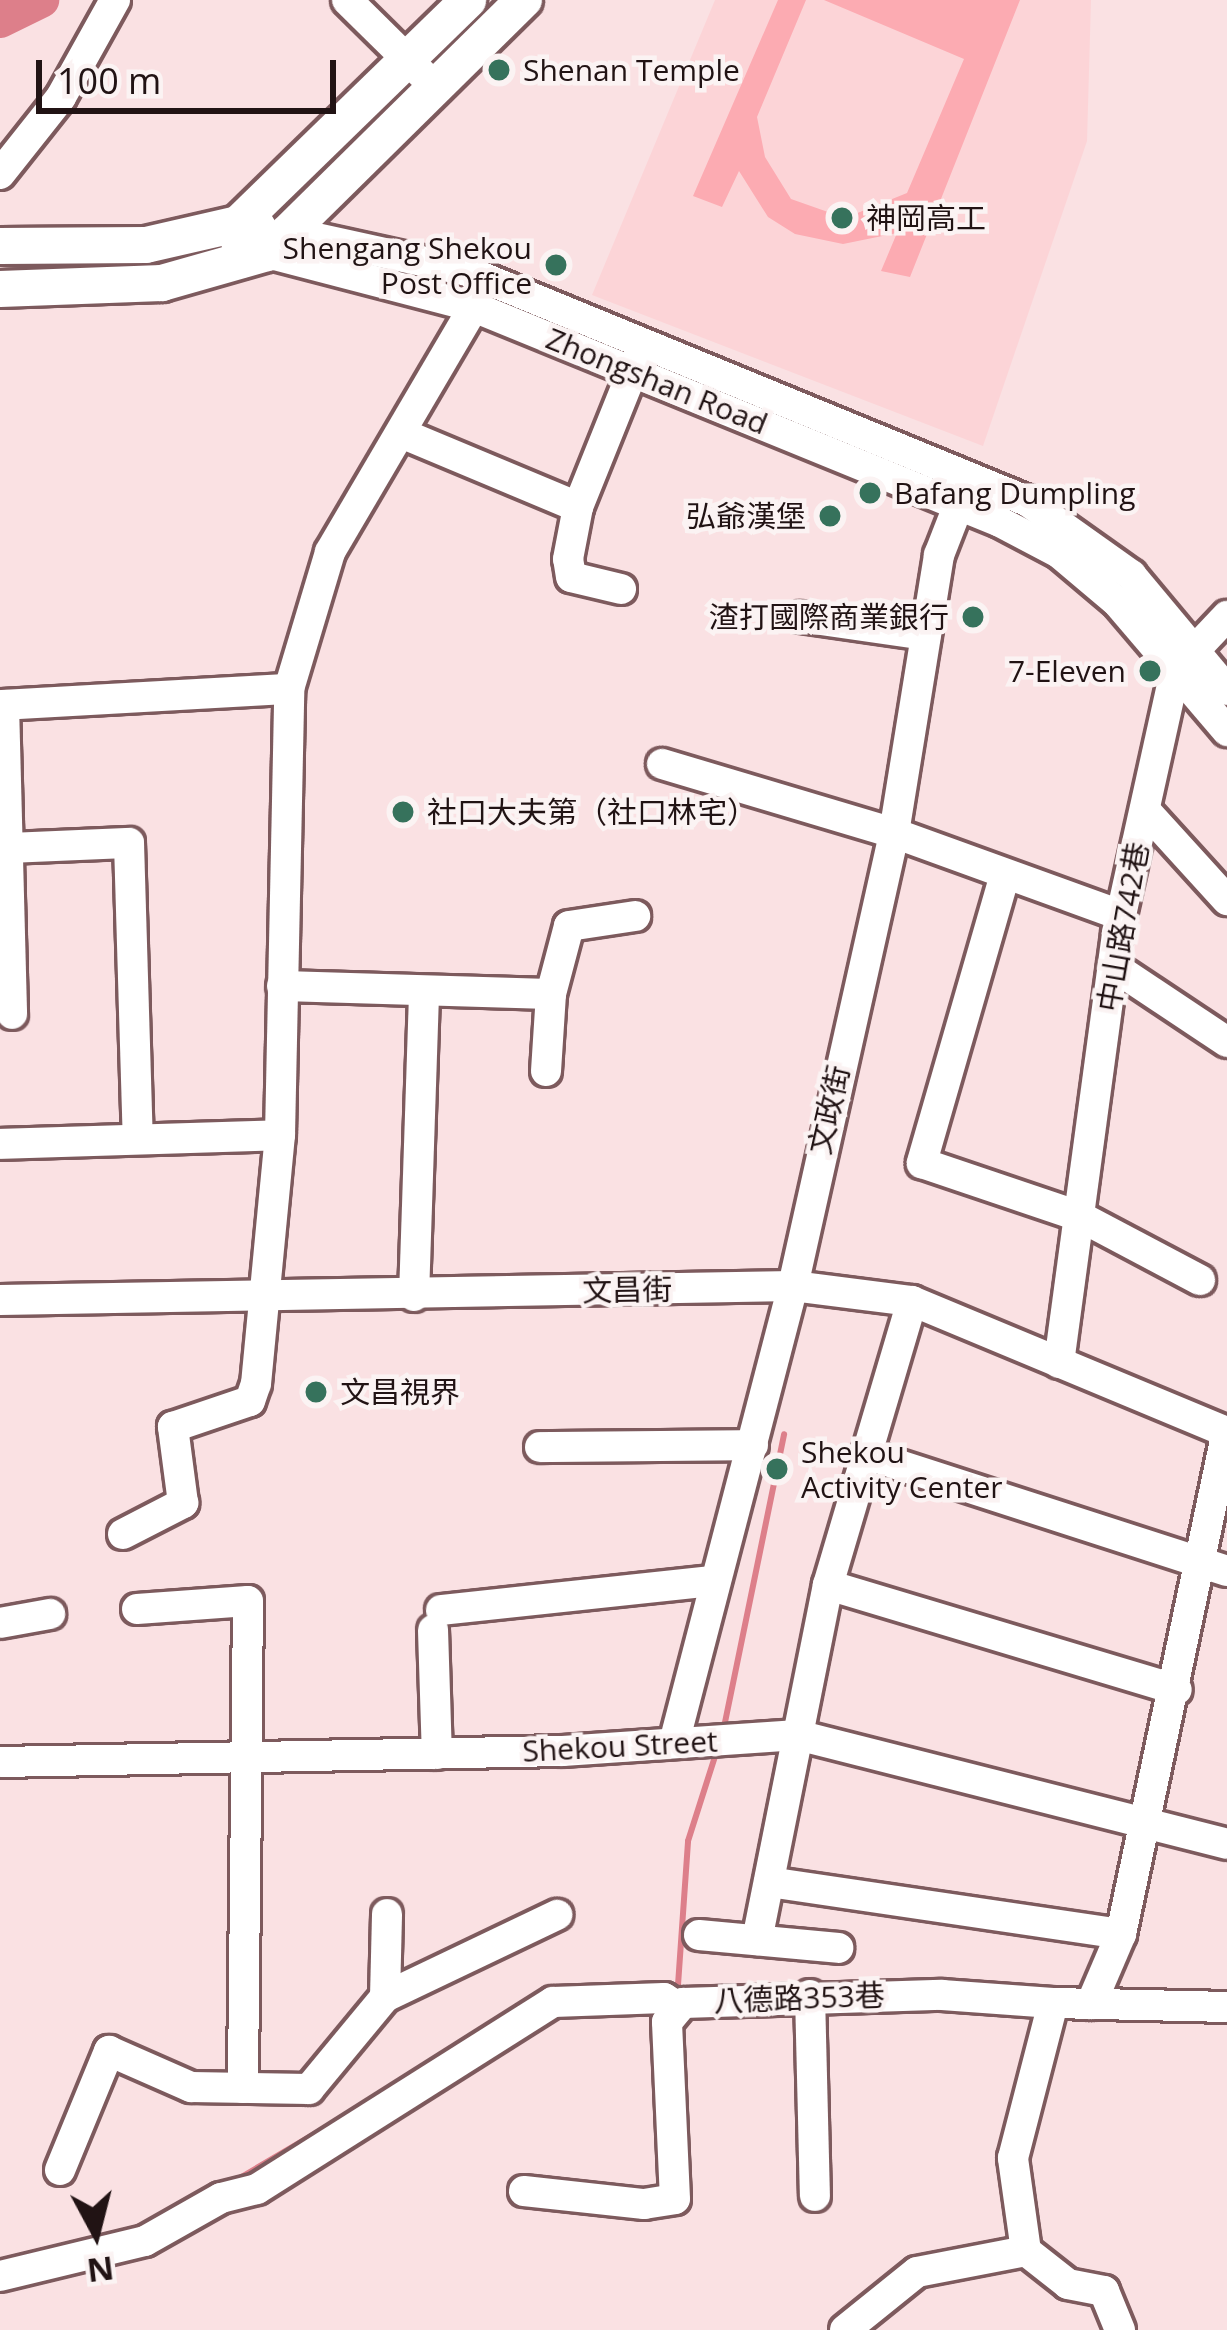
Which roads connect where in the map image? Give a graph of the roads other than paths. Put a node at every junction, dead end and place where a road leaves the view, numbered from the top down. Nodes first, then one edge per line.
1 (115, 0) edge
2 (347, 0) edge
3 (467, 0) edge
4 (524, 0) edge
5 (406, 60) junction
6 (434, 87) junction
7 (0, 174) edge
8 (258, 242) junction
9 (0, 246) edge
10 (0, 289) edge
11 (474, 307) junction
12 (638, 357) junction
13 (400, 433) junction
14 (964, 493) junction
15 (578, 507) junction
16 (621, 589) dead end
17 (1227, 616) edge
18 (801, 617) dead end
19 (926, 634) junction
20 (1185, 659) junction
21 (289, 689) junction
22 (1227, 690) edge
23 (2, 705) edge
24 (1227, 731) edge
25 (662, 764) dead end
26 (1144, 810) junction
27 (894, 833) junction
28 (8, 848) junction
29 (1004, 878) junction
30 (1220, 878) edge
31 (1121, 915) junction
32 (634, 916) dead end
33 (1113, 966) junction
34 (282, 986) junction
35 (424, 994) junction
36 (551, 994) junction
37 (12, 1013) dead end
38 (1227, 1042) edge
39 (546, 1071) dead end
40 (280, 1135) junction
41 (139, 1138) junction
42 (0, 1144) edge
43 (1079, 1216) junction
44 (1200, 1280) dead end
45 (793, 1286) junction
46 (414, 1296) junction
47 (266, 1298) junction
48 (0, 1300) edge
49 (912, 1300) junction
50 (1059, 1364) junction
51 (1227, 1431) edge
52 (753, 1445) junction
53 (539, 1447) dead end
54 (868, 1455) junction
55 (123, 1534) dead end
56 (1196, 1559) junction
57 (1227, 1571) edge
58 (712, 1582) junction
59 (828, 1585) junction
60 (137, 1610) dead end
61 (50, 1614) dead end
62 (0, 1623) edge
63 (1177, 1690) junction
64 (797, 1735) junction
65 (675, 1739) junction
66 (437, 1754) junction
67 (248, 1758) junction
68 (0, 1762) edge
69 (1144, 1828) junction
70 (1227, 1844) edge
71 (769, 1882) junction
72 (387, 1914) dead end
73 (556, 1916) dead end
74 (1121, 1934) junction
75 (699, 1935) dead end
76 (757, 1940) junction
77 (838, 1948) dead end
78 (810, 1995) junction
79 (385, 1997) junction
80 (1053, 2003) junction
81 (1091, 2004) junction
82 (677, 2006) junction
83 (1227, 2007) edge
84 (243, 2088) junction
85 (60, 2170) dead end
86 (524, 2191) dead end
87 (815, 2196) dead end
88 (1026, 2251) junction
89 (0, 2276) edge
90 (844, 2330) edge
91 (1120, 2330) edge

1 - 7 street
2 - 5 street
3 - 5 main road
4 - 6 main road
5 - 6 street
5 - 8 main road
6 - 8 main road
8 - 9 main road, Zhongshan Road
8 - 10 main road, Zhongshan Road
8 - 11 street, Zhongshan Road
8 - 12 street, Zhongshan Road
11 - 12 street, Zhongshan Road
11 - 13 street
12 - 14 street, Zhongshan Road
12 - 15 street
13 - 15 street
13 - 21 street
14 - 19 street, 文政街
14 - 20 street, Zhongshan Road
15 - 16 street
17 - 20 street
18 - 19 street
19 - 27 street, 文政街
20 - 22 street, Zhongshan Road
20 - 24 street, Zhongshan Road
20 - 26 street, 中山路742巷
21 - 23 street
21 - 34 street
23 - 28 street
25 - 27 street
26 - 30 street
26 - 31 street, 中山路742巷
27 - 29 street
27 - 45 street, 文政街
28 - 37 street
28 - 41 street
29 - 31 street
29 - 43 street
31 - 33 street, 中山路742巷
32 - 36 street
33 - 38 street
33 - 43 street, 中山路742巷
34 - 35 street
34 - 40 street
35 - 36 street
35 - 46 street
36 - 39 street
40 - 41 street
40 - 47 street
41 - 42 street
43 - 44 street
43 - 50 street, 中山路742巷
45 - 46 street, 文昌街
45 - 49 street, 文昌街
45 - 52 street, 文政街
46 - 47 street, 文昌街
47 - 48 street, 文昌街
47 - 55 street
49 - 50 street, 文昌街
49 - 54 street
50 - 51 street, 文昌街
51 - 56 street
52 - 53 street
52 - 58 street, 文政街
54 - 56 street
54 - 59 street
56 - 57 street
56 - 63 street
58 - 65 street, 文政街
58 - 66 street
59 - 63 street
59 - 64 street
60 - 67 street
61 - 62 street
63 - 69 street
64 - 65 street, Shekou Street
64 - 69 street, Shekou Street
64 - 71 street
65 - 66 street, Shekou Street
66 - 67 street, Shekou Street
67 - 68 street, Shekou Street
67 - 84 street
69 - 70 street, Shekou Street
69 - 74 street
71 - 74 street
71 - 76 street
72 - 79 street
73 - 79 street
74 - 81 street
75 - 76 street
76 - 77 street
78 - 80 street, 八德路353巷
78 - 82 street, 八德路353巷
78 - 87 street
79 - 84 street
80 - 81 street, 八德路353巷
80 - 88 street
81 - 83 street, 八德路353巷
82 - 86 street, 八德路353巷
82 - 89 street
84 - 85 street
88 - 90 street
88 - 91 street

